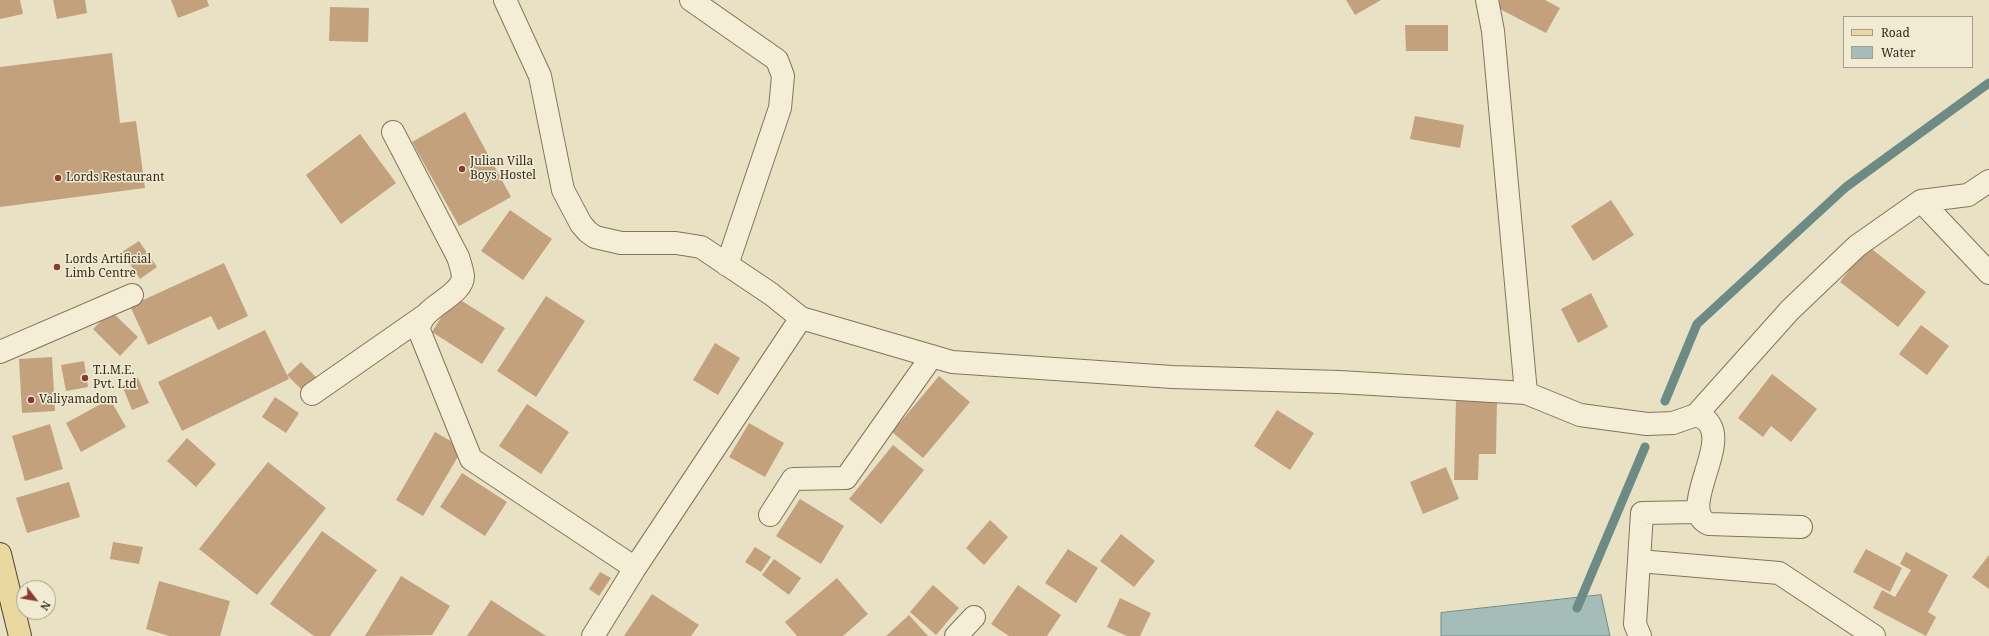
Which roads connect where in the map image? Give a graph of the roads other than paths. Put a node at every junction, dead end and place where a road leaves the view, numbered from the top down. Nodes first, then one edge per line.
1 (506, 0) edge
2 (691, 0) edge
3 (1487, 0) edge
4 (393, 132) dead end
5 (1989, 181) edge
6 (1921, 201) junction
7 (727, 264) junction
8 (1989, 273) edge
9 (132, 295) dead end
10 (424, 316) junction
11 (801, 318) junction
12 (0, 352) edge
13 (932, 356) junction
14 (1526, 393) junction
15 (312, 394) dead end
16 (1696, 414) junction
17 (1698, 512) junction
18 (770, 515) dead end
19 (1801, 527) dead end
20 (0, 554) edge
21 (1639, 561) junction
22 (635, 568) junction
23 (974, 617) dead end
24 (20, 636) edge
25 (593, 636) edge
26 (956, 636) edge
27 (1640, 636) edge
28 (1874, 636) edge

1 - 7 street
2 - 7 street
3 - 14 street
4 - 10 street
5 - 6 street
6 - 8 street
6 - 16 street
7 - 11 street
9 - 12 street
10 - 15 street
10 - 22 street
11 - 13 street
11 - 22 street
13 - 14 street
13 - 18 street
14 - 16 street
16 - 17 street
17 - 19 street
17 - 21 street
20 - 24 main road
21 - 27 street
21 - 28 street
22 - 25 street
23 - 26 street

